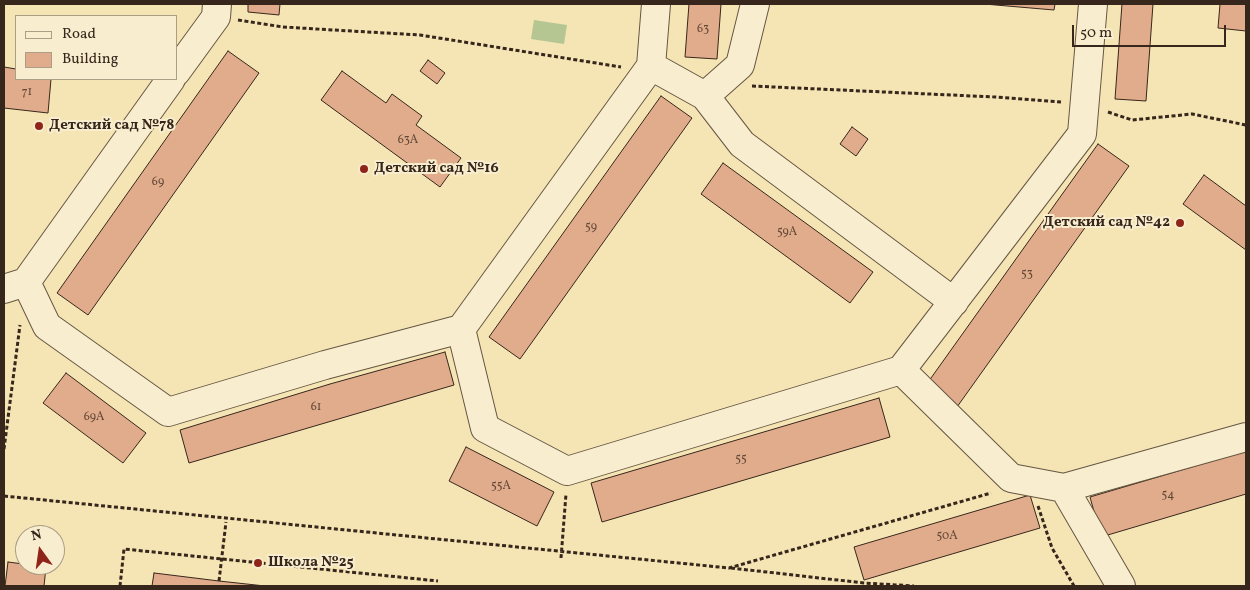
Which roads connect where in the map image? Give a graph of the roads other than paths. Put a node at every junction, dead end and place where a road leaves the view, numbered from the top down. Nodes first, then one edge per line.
1 (217, 4) edge
2 (656, 4) edge
3 (755, 4) edge
4 (1093, 4) edge
5 (651, 66) junction
6 (178, 69) edge
7 (171, 80) edge
8 (704, 96) junction
9 (15, 285) edge
10 (954, 302) junction
11 (461, 329) junction
12 (901, 370) junction
13 (1246, 437) edge
14 (1064, 488) junction
15 (1122, 586) edge

1 - 6 lane
2 - 5 lane
3 - 8 lane
4 - 10 lane
5 - 8 lane
5 - 11 lane
7 - 9 lane
8 - 10 lane
9 - 11 lane
10 - 12 lane
11 - 12 lane
12 - 14 lane
13 - 14 lane
14 - 15 lane

